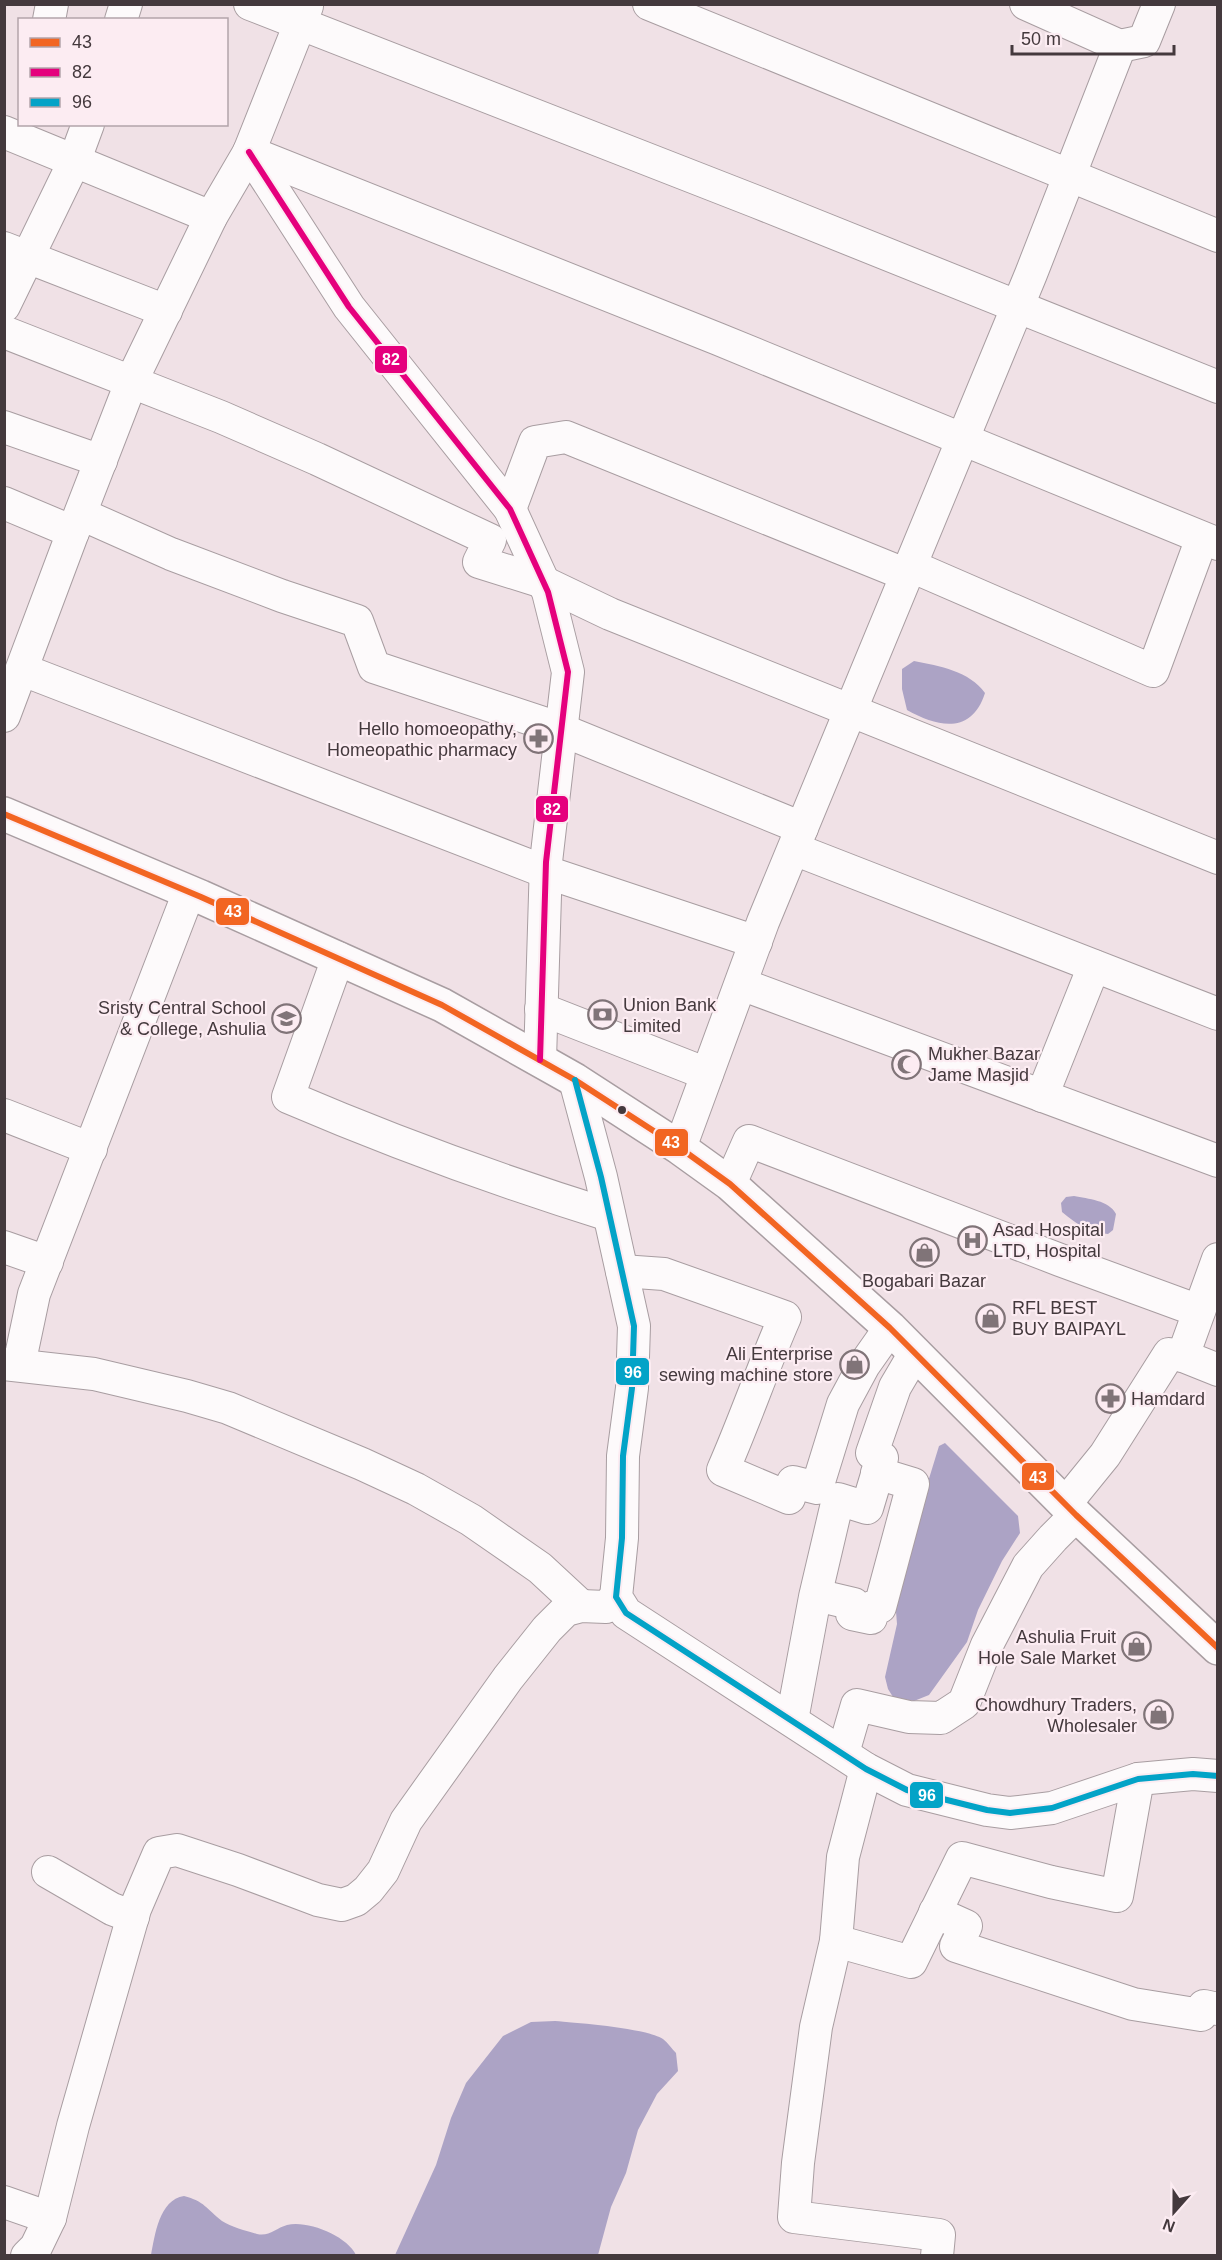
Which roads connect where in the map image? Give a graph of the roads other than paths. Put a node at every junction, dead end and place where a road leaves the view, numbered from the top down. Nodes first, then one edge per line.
1 (250, 4) edge
2 (649, 4) edge
3 (1026, 4) edge
4 (1159, 4) edge
5 (304, 15) edge
6 (1120, 46) junction
7 (87, 126) edge
8 (19, 132) edge
9 (249, 152) junction
10 (74, 162) junction
11 (1070, 176) junction
12 (211, 217) junction
13 (1218, 236) edge
14 (16, 253) edge
15 (4, 306) edge
16 (1017, 307) junction
17 (166, 311) junction
18 (4, 332) edge
19 (132, 380) junction
20 (1218, 387) edge
21 (4, 427) edge
22 (963, 438) junction
23 (101, 461) junction
24 (4, 503) edge
25 (510, 509) junction
26 (77, 523) junction
27 (1210, 541) edge
28 (909, 571) junction
29 (543, 582) junction
30 (23, 669) junction
31 (851, 710) junction
32 (4, 716) edge
33 (561, 729) junction
34 (4, 814) edge
35 (798, 839) junction
36 (1218, 858) edge
37 (546, 872) junction
38 (189, 892) junction
39 (756, 942) junction
40 (338, 958) junction
41 (1094, 966) junction
42 (741, 984) junction
43 (541, 1008) junction
44 (1218, 1014) edge
45 (540, 1060) junction
46 (707, 1074) junction
47 (575, 1080) junction
48 (1042, 1096) junction
49 (4, 1115) edge
50 (680, 1148) junction
51 (91, 1149) junction
52 (1218, 1161) edge
53 (730, 1184) junction
54 (609, 1215) junction
55 (4, 1247) edge
56 (1218, 1259) edge
57 (47, 1262) junction
58 (622, 1271) junction
59 (1199, 1311) junction
60 (890, 1328) junction
61 (915, 1353) junction
62 (1183, 1356) junction
63 (12, 1365) edge
64 (1218, 1370) edge
65 (877, 1473) junction
66 (1071, 1509) junction
67 (816, 1595) junction
68 (616, 1598) junction
69 (581, 1606) junction
70 (1218, 1648) edge
71 (792, 1720) junction
72 (854, 1761) junction
73 (1218, 1776) edge
74 (1138, 1779) junction
75 (48, 1872) dead end
76 (935, 1912) junction
77 (133, 1917) junction
78 (836, 1941) junction
79 (1218, 2009) edge
80 (4, 2202) edge
81 (50, 2218) junction
82 (27, 2256) edge
83 (937, 2256) edge

1 - 5 street
2 - 11 street
3 - 6 street
4 - 6 street
5 - 9 street
5 - 16 street
6 - 11 street
7 - 10 street
8 - 10 street
9 - 12 street
9 - 22 street
9 - 25 street
10 - 12 street
10 - 14 street
11 - 13 street
11 - 16 street
12 - 17 street
14 - 15 street
14 - 17 street
16 - 20 street
16 - 22 street
17 - 19 street
18 - 19 street
19 - 23 street
19 - 29 street
21 - 23 street
22 - 27 street
22 - 28 street
23 - 26 street
24 - 26 street
25 - 28 street
25 - 29 street
26 - 30 street
26 - 33 street
27 - 28 street
28 - 31 street
29 - 31 street
29 - 33 street
30 - 32 street
30 - 37 street
31 - 35 street
31 - 36 street
33 - 35 street
33 - 37 street
34 - 38 highway
35 - 39 street
35 - 41 street
37 - 39 street
37 - 43 street
38 - 40 highway
38 - 51 street
39 - 42 street
40 - 45 highway
40 - 54 street
41 - 44 street
41 - 48 street
42 - 46 street
42 - 48 street
43 - 45 street
43 - 46 street
45 - 47 highway
46 - 50 street
47 - 50 highway
47 - 54 street
48 - 52 street
49 - 51 street
50 - 53 highway
51 - 57 street
53 - 59 street
53 - 60 highway
54 - 58 street
55 - 57 street
56 - 59 street
57 - 63 street
58 - 60 street
58 - 68 street
59 - 62 street
60 - 61 highway
61 - 65 street
61 - 66 highway
62 - 64 street
62 - 66 street
63 - 69 street
65 - 67 street
65 - 67 street
66 - 70 highway
66 - 72 street
67 - 71 street
68 - 69 street
68 - 71 street
69 - 77 street
71 - 72 street
72 - 74 street
72 - 78 street
73 - 74 street
74 - 76 street
75 - 77 street
76 - 78 street
76 - 79 street
77 - 81 street
78 - 83 street
80 - 81 street
81 - 82 street

